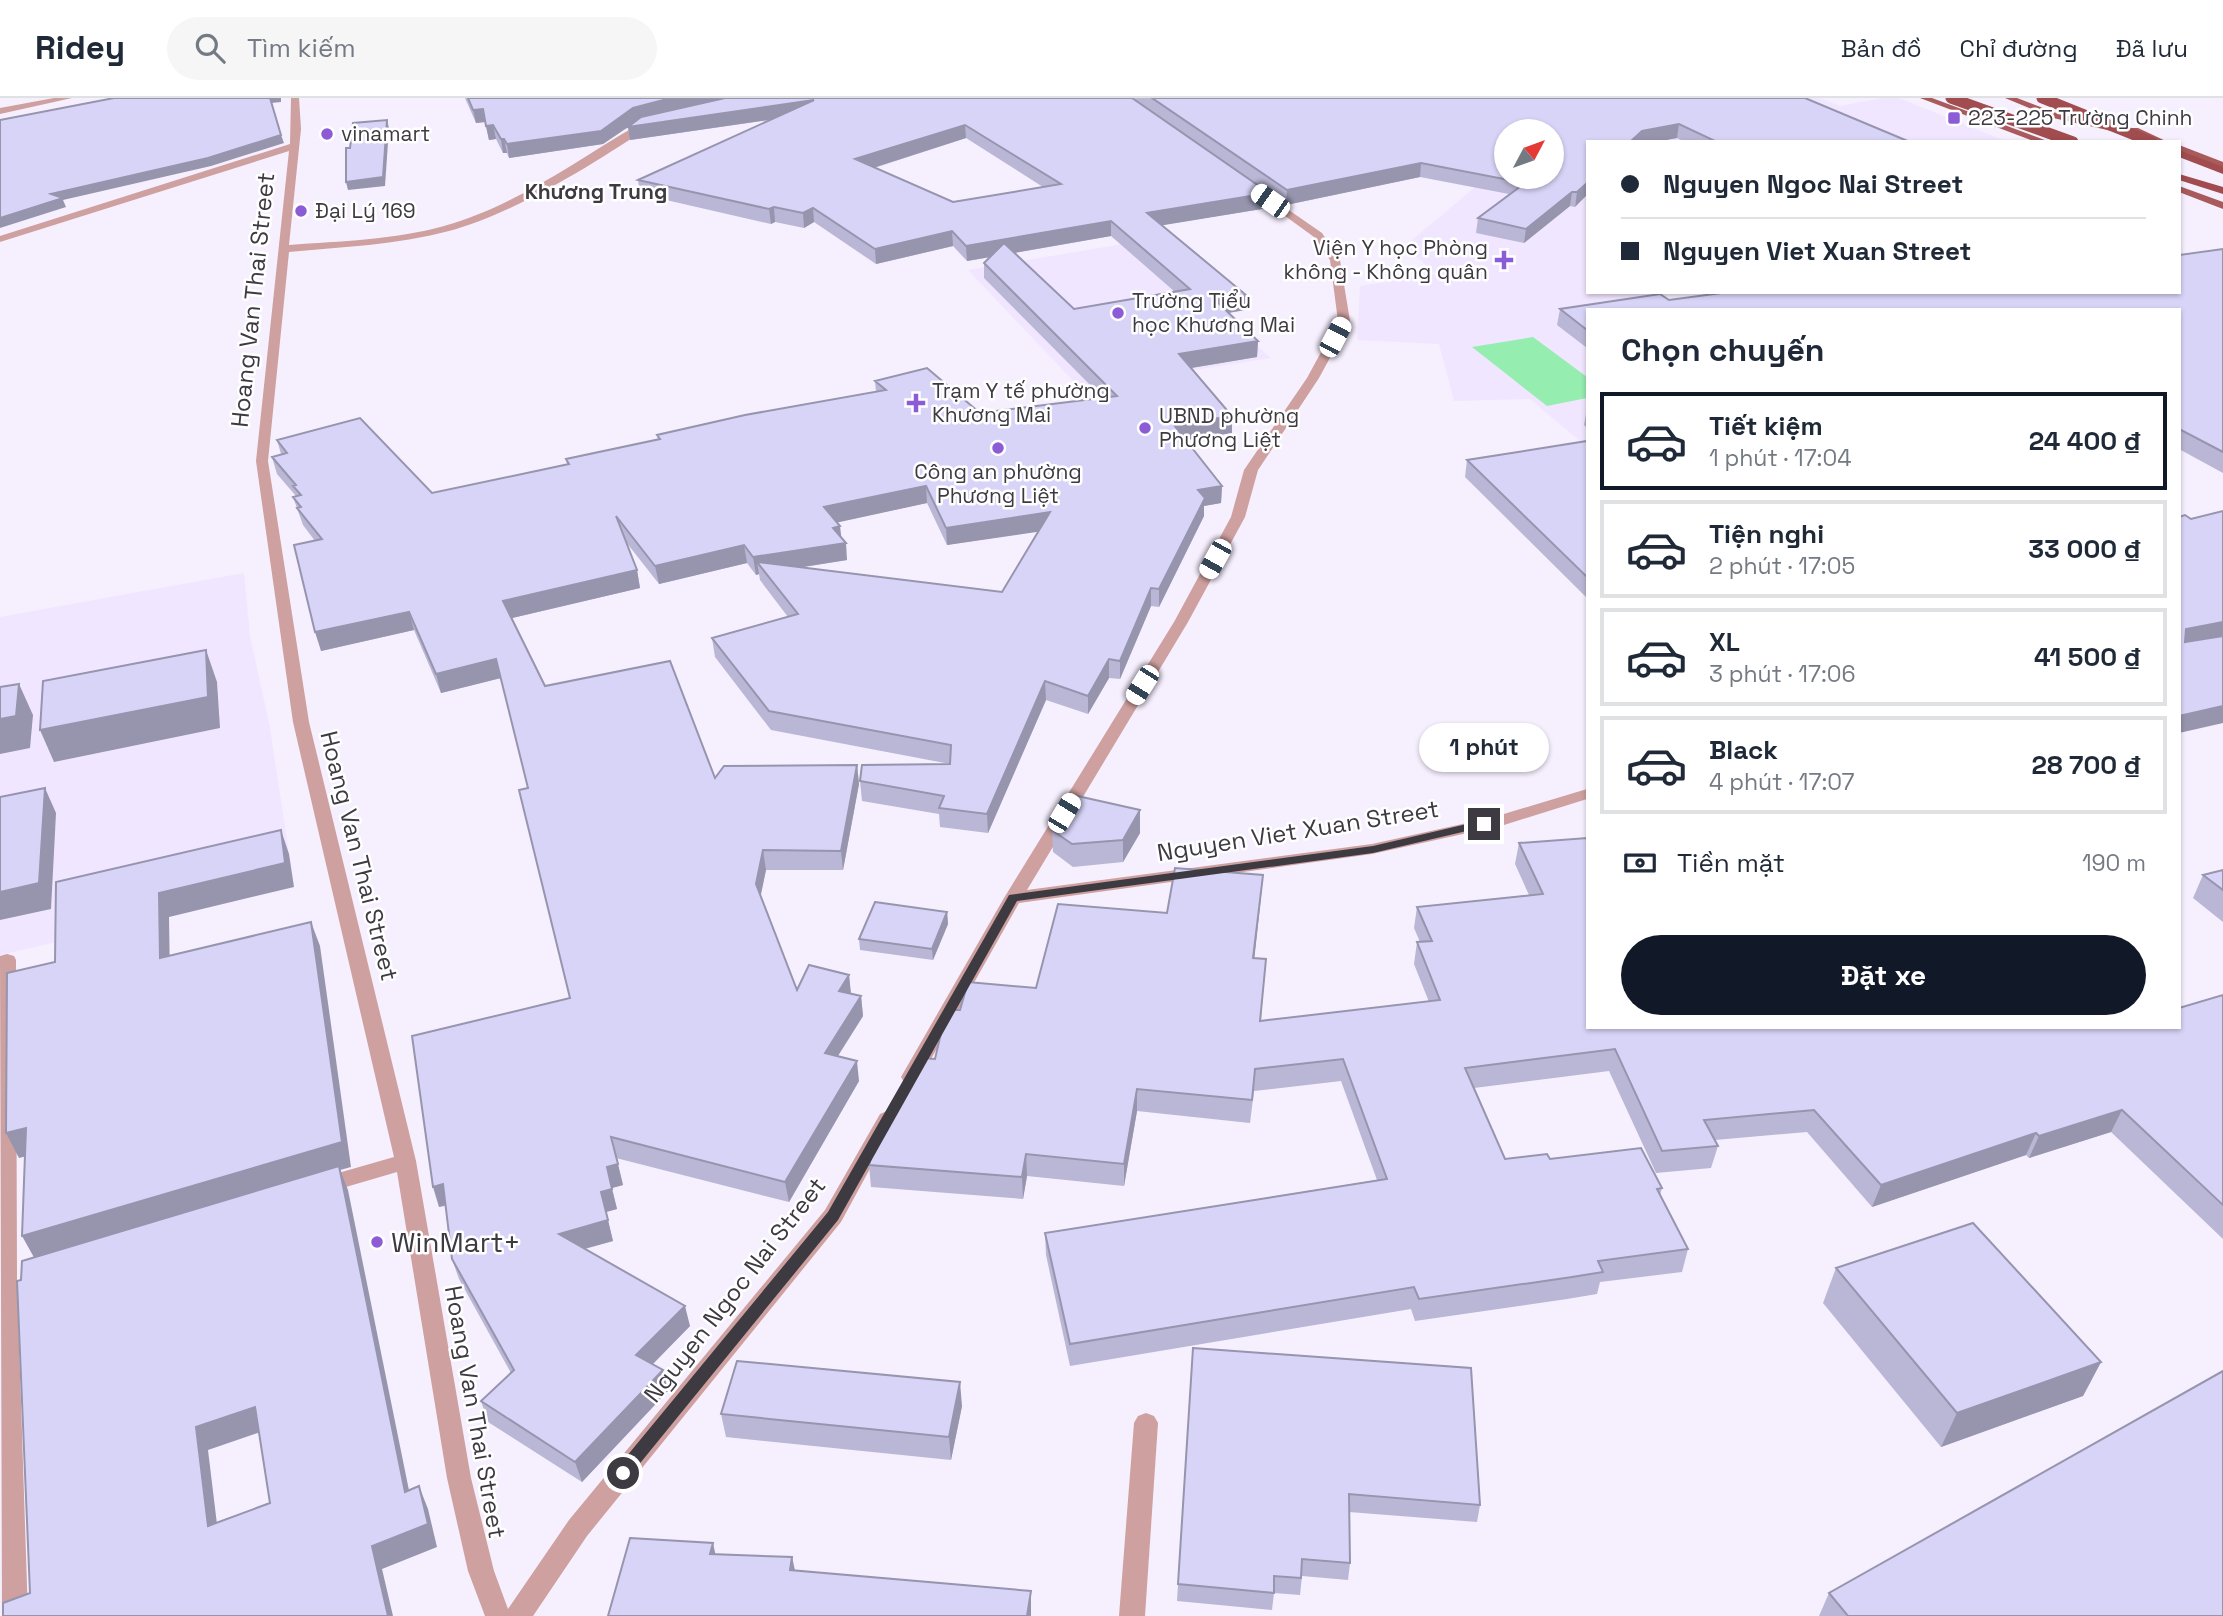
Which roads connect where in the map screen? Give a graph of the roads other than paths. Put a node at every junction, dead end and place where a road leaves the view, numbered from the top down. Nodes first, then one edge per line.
1 (68, 98) edge
2 (295, 98) edge
3 (1924, 98) edge
4 (1951, 98) edge
5 (1967, 98) edge
6 (2009, 98) edge
7 (2042, 98) edge
8 (2054, 98) edge
9 (0, 111) edge
10 (663, 120) edge
11 (2040, 140) edge
12 (2061, 140) edge
13 (2067, 140) edge
14 (2153, 140) edge
15 (294, 146) junction
16 (2181, 151) edge
17 (2181, 151) edge
18 (2223, 165) edge
19 (2223, 172) edge
20 (1237, 178) edge
21 (2181, 178) edge
22 (2181, 190) edge
23 (2223, 191) edge
24 (2223, 206) edge
25 (0, 239) edge
26 (284, 249) junction
27 (1586, 794) edge
28 (1013, 898) junction
29 (7, 960) dead end
30 (406, 1161) junction
31 (299, 1193) edge
32 (33, 1273) edge
33 (3, 1282) edge
34 (1146, 1423) dead end
35 (15, 1616) edge
36 (498, 1616) edge
37 (517, 1616) edge
38 (1132, 1616) edge

1 - 9 street
2 - 15 street, Hoang Van Thai Street
3 - 11 main road
4 - 13 highway, bridge
5 - 12 main road
6 - 14 main road
7 - 14 highway, bridge
8 - 14 main road
10 - 26 street
15 - 25 street
15 - 26 street, Hoang Van Thai Street
16 - 18 main road
17 - 19 highway
20 - 28 street, Nguyen Ngoc Nai Street
21 - 23 highway
22 - 24 main road
26 - 30 street, Hoang Van Thai Street
27 - 28 street, Nguyen Viet Xuan Street
28 - 37 street, Nguyen Ngoc Nai Street
29 - 33 street
30 - 31 street
30 - 36 street, Hoang Van Thai Street
32 - 33 street
33 - 35 street
34 - 38 street

